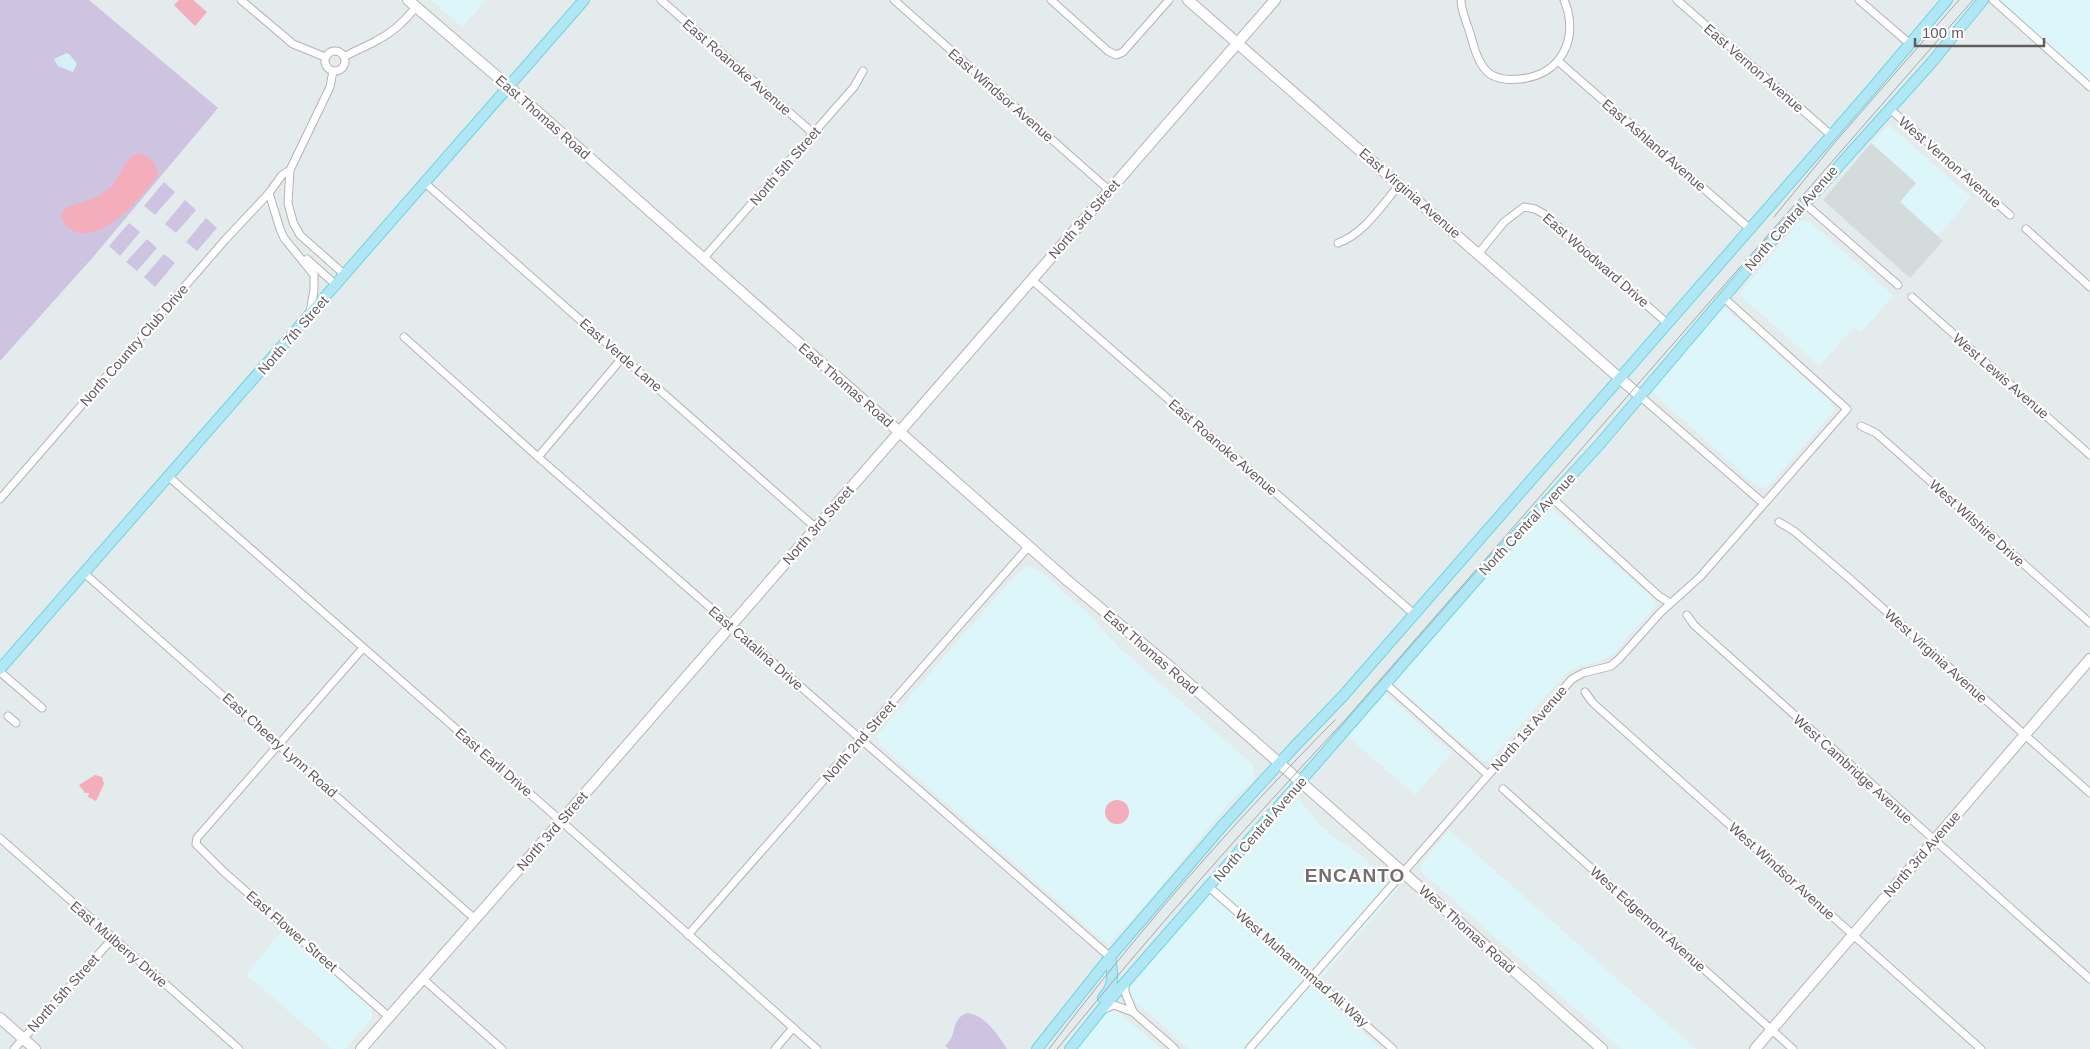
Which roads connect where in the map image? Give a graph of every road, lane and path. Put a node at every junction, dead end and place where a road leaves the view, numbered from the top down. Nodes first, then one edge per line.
1 (241, 0) edge
2 (408, 0) edge
3 (584, 0) edge
4 (661, 0) edge
5 (894, 0) edge
6 (1050, 0) edge
7 (1169, 0) edge
8 (1188, 0) edge
9 (1274, 0) edge
10 (1461, 0) edge
11 (1564, 0) edge
12 (1677, 0) edge
13 (1860, 0) edge
14 (1947, 0) edge
15 (1983, 0) edge
16 (1993, 0) edge
17 (416, 7) junction
18 (1237, 43) junction
19 (1910, 44) junction
20 (325, 57) junction
21 (344, 57) junction
22 (1558, 61) junction
23 (333, 71) junction
24 (863, 71) dead end
25 (508, 87) junction
26 (2090, 87) edge
27 (1890, 109) junction
28 (814, 134) junction
29 (1831, 135) junction
30 (290, 170) junction
31 (425, 183) junction
32 (1400, 184) junction
33 (1109, 190) junction
34 (269, 193) junction
35 (288, 203) junction
36 (1804, 203) junction
37 (274, 206) junction
38 (2010, 215) dead end
39 (296, 228) junction
40 (1750, 229) junction
41 (2026, 229) dead end
42 (283, 235) junction
43 (1338, 243) dead end
44 (1479, 253) junction
45 (300, 256) junction
46 (703, 259) junction
47 (345, 275) junction
48 (1032, 280) junction
49 (336, 285) junction
50 (1898, 285) dead end
51 (2090, 286) edge
52 (1723, 297) junction
53 (1912, 297) dead end
54 (309, 316) junction
55 (1668, 324) junction
56 (404, 337) dead end
57 (624, 357) junction
58 (1621, 378) junction
59 (1640, 396) junction
60 (1862, 426) dead end
61 (900, 432) junction
62 (2090, 454) edge
63 (538, 457) junction
64 (169, 477) junction
65 (1552, 498) junction
66 (0, 499) edge
67 (1763, 503) junction
68 (1779, 522) dead end
69 (816, 528) junction
70 (1029, 546) junction
71 (84, 573) junction
72 (1670, 603) junction
73 (1414, 614) junction
74 (1687, 614) dead end
75 (2090, 623) edge
76 (730, 626) junction
77 (363, 648) junction
78 (2090, 659) edge
79 (0, 670) edge
80 (1386, 684) junction
81 (1585, 692) dead end
82 (42, 708) dead end
83 (8, 716) dead end
84 (16, 723) dead end
85 (2024, 735) junction
86 (860, 739) junction
87 (280, 745) junction
88 (1282, 766) junction
89 (1488, 775) junction
90 (1300, 782) junction
91 (1503, 789) dead end
92 (2090, 793) edge
93 (561, 821) junction
94 (0, 838) edge
95 (1934, 840) junction
96 (1403, 872) junction
97 (1210, 887) junction
98 (475, 919) junction
99 (1852, 934) junction
100 (688, 935) junction
101 (113, 938) junction
102 (1110, 957) junction
103 (1311, 976) junction
104 (422, 978) junction
105 (2090, 979) edge
106 (1125, 983) junction
107 (1101, 1010) junction
108 (1133, 1012) junction
109 (389, 1017) junction
110 (0, 1018) edge
111 (793, 1028) junction
112 (1772, 1030) junction
113 (1082, 1035) junction
114 (23, 1038) junction
115 (14, 1049) edge
116 (35, 1049) edge
117 (239, 1049) edge
118 (360, 1049) edge
119 (502, 1049) edge
120 (775, 1049) edge
121 (817, 1049) edge
122 (1037, 1049) edge
123 (1070, 1049) edge
124 (1174, 1049) edge
125 (1249, 1049) edge
126 (1394, 1049) edge
127 (1602, 1049) edge
128 (1754, 1049) edge
129 (1793, 1049) edge
130 (1981, 1049) edge

1 - 20 street
2 - 17 street, East Thomas Road
3 - 25 main road, North 7th Street
4 - 28 street, East Roanoke Avenue
5 - 33 street, East Windsor Avenue
6 - 7 street
8 - 18 street, East Virginia Avenue
9 - 18 street, North 3rd Street
10 - 22 street
11 - 22 street
12 - 29 street, East Vernon Avenue
13 - 19 street
14 - 19 main road, North Central Avenue
15 - 27 main road, North Central Avenue
16 - 26 street
17 - 21 street
17 - 25 street, East Thomas Road
18 - 32 street, East Virginia Avenue
18 - 33 street, North 3rd Street
19 - 29 main road, North Central Avenue
20 - 21 street
20 - 23 street
21 - 23 street
22 - 40 street, East Ashland Avenue
23 - 30 street, North Country Club Drive
24 - 28 street, North 5th Street
25 - 31 main road, North 7th Street
25 - 46 street, East Thomas Road
27 - 36 main road, North Central Avenue
27 - 38 street, West Vernon Avenue
28 - 46 street, North 5th Street
29 - 40 main road, North Central Avenue
30 - 34 street, North Country Club Drive
30 - 35 street, North Country Club Drive
31 - 47 main road, North 7th Street
31 - 57 street, East Verde Lane
32 - 43 street
32 - 44 street, East Virginia Avenue
33 - 48 street, North 3rd Street
34 - 37 street
34 - 66 street, North Country Club Drive
35 - 37 street
35 - 39 street, North Country Club Drive
36 - 50 street
36 - 52 main road, North Central Avenue
37 - 42 street
39 - 42 street
39 - 47 street, North Country Club Drive
40 - 55 main road, North Central Avenue
41 - 51 street
42 - 45 street
44 - 55 street, East Woodward Drive
44 - 58 street, East Virginia Avenue
45 - 49 street
45 - 54 street
46 - 61 street, East Thomas Road
47 - 49 main road, North 7th Street
48 - 61 street, North 3rd Street
48 - 73 street, East Roanoke Avenue
49 - 54 main road, North 7th Street
52 - 59 main road, North Central Avenue
52 - 67 street, North 1st Avenue
53 - 62 street, West Lewis Avenue
54 - 64 main road, North 7th Street
55 - 58 main road, North Central Avenue
56 - 63 street, East Catalina Drive
57 - 63 street
57 - 69 street, East Verde Lane
58 - 59 street, East Virginia Avenue
58 - 73 main road, North Central Avenue
59 - 65 main road, North Central Avenue
59 - 67 street
60 - 75 street, West Wilshire Drive
61 - 69 street, North 3rd Street
61 - 70 street, East Thomas Road
63 - 76 street, East Catalina Drive
64 - 71 main road, North 7th Street
64 - 77 street, East Earll Drive
65 - 72 street
65 - 80 main road, North Central Avenue
67 - 72 street, North 1st Avenue
68 - 85 street, West Virginia Avenue
69 - 76 street, North 3rd Street
70 - 86 street, North 2nd Street
70 - 88 street, East Thomas Road
71 - 79 main road, North 7th Street
71 - 87 street, East Cheery Lynn Road
72 - 89 street, North 1st Avenue
73 - 88 main road, North Central Avenue
74 - 95 street, West Cambridge Avenue
76 - 86 street, East Catalina Drive
76 - 93 street, North 3rd Street
77 - 87 street
77 - 93 street, East Earll Drive
78 - 85 street, North 3rd Avenue
79 - 82 street
80 - 89 street
80 - 90 main road, North Central Avenue
81 - 99 street, West Windsor Avenue
83 - 84 street
85 - 92 street, West Virginia Avenue
85 - 95 street, North 3rd Avenue
86 - 100 street, North 2nd Street
86 - 102 street, East Catalina Drive
87 - 98 street, East Cheery Lynn Road
87 - 109 street, East Flower Street
88 - 90 street, West Thomas Road
88 - 102 main road, North Central Avenue
89 - 96 street, North 1st Avenue
90 - 96 street, West Thomas Road
90 - 97 main road, North Central Avenue
91 - 112 street, West Edgemont Avenue
93 - 98 street, North 3rd Street
93 - 100 street, East Earll Drive
94 - 101 street, East Mulberry Drive
95 - 99 street, North 3rd Avenue
95 - 105 street, West Cambridge Avenue
96 - 103 street, North 1st Avenue
96 - 127 street, West Thomas Road
97 - 103 street, West Muhammmad Ali Way
97 - 106 main road, North Central Avenue
98 - 104 street, North 3rd Street
99 - 112 street, North 3rd Avenue
99 - 130 street, West Windsor Avenue
100 - 111 street, East Earll Drive
101 - 114 street, North 5th Street
101 - 117 street, East Mulberry Drive
102 - 113 main road
102 - 122 main road, North Central Avenue
103 - 125 street, North 1st Avenue
103 - 126 street, West Muhammmad Ali Way
104 - 109 street, North 3rd Street
104 - 119 street
106 - 107 main road, North Central Avenue
106 - 108 street
107 - 108 street
107 - 113 main road, North Central Avenue
108 - 124 street
109 - 118 street, North 3rd Street
110 - 114 street
111 - 120 street
111 - 121 street, East Earll Drive
112 - 128 street, North 3rd Avenue
112 - 129 street, West Edgemont Avenue
113 - 123 main road, North Central Avenue
114 - 115 street, North 5th Street
114 - 116 street

